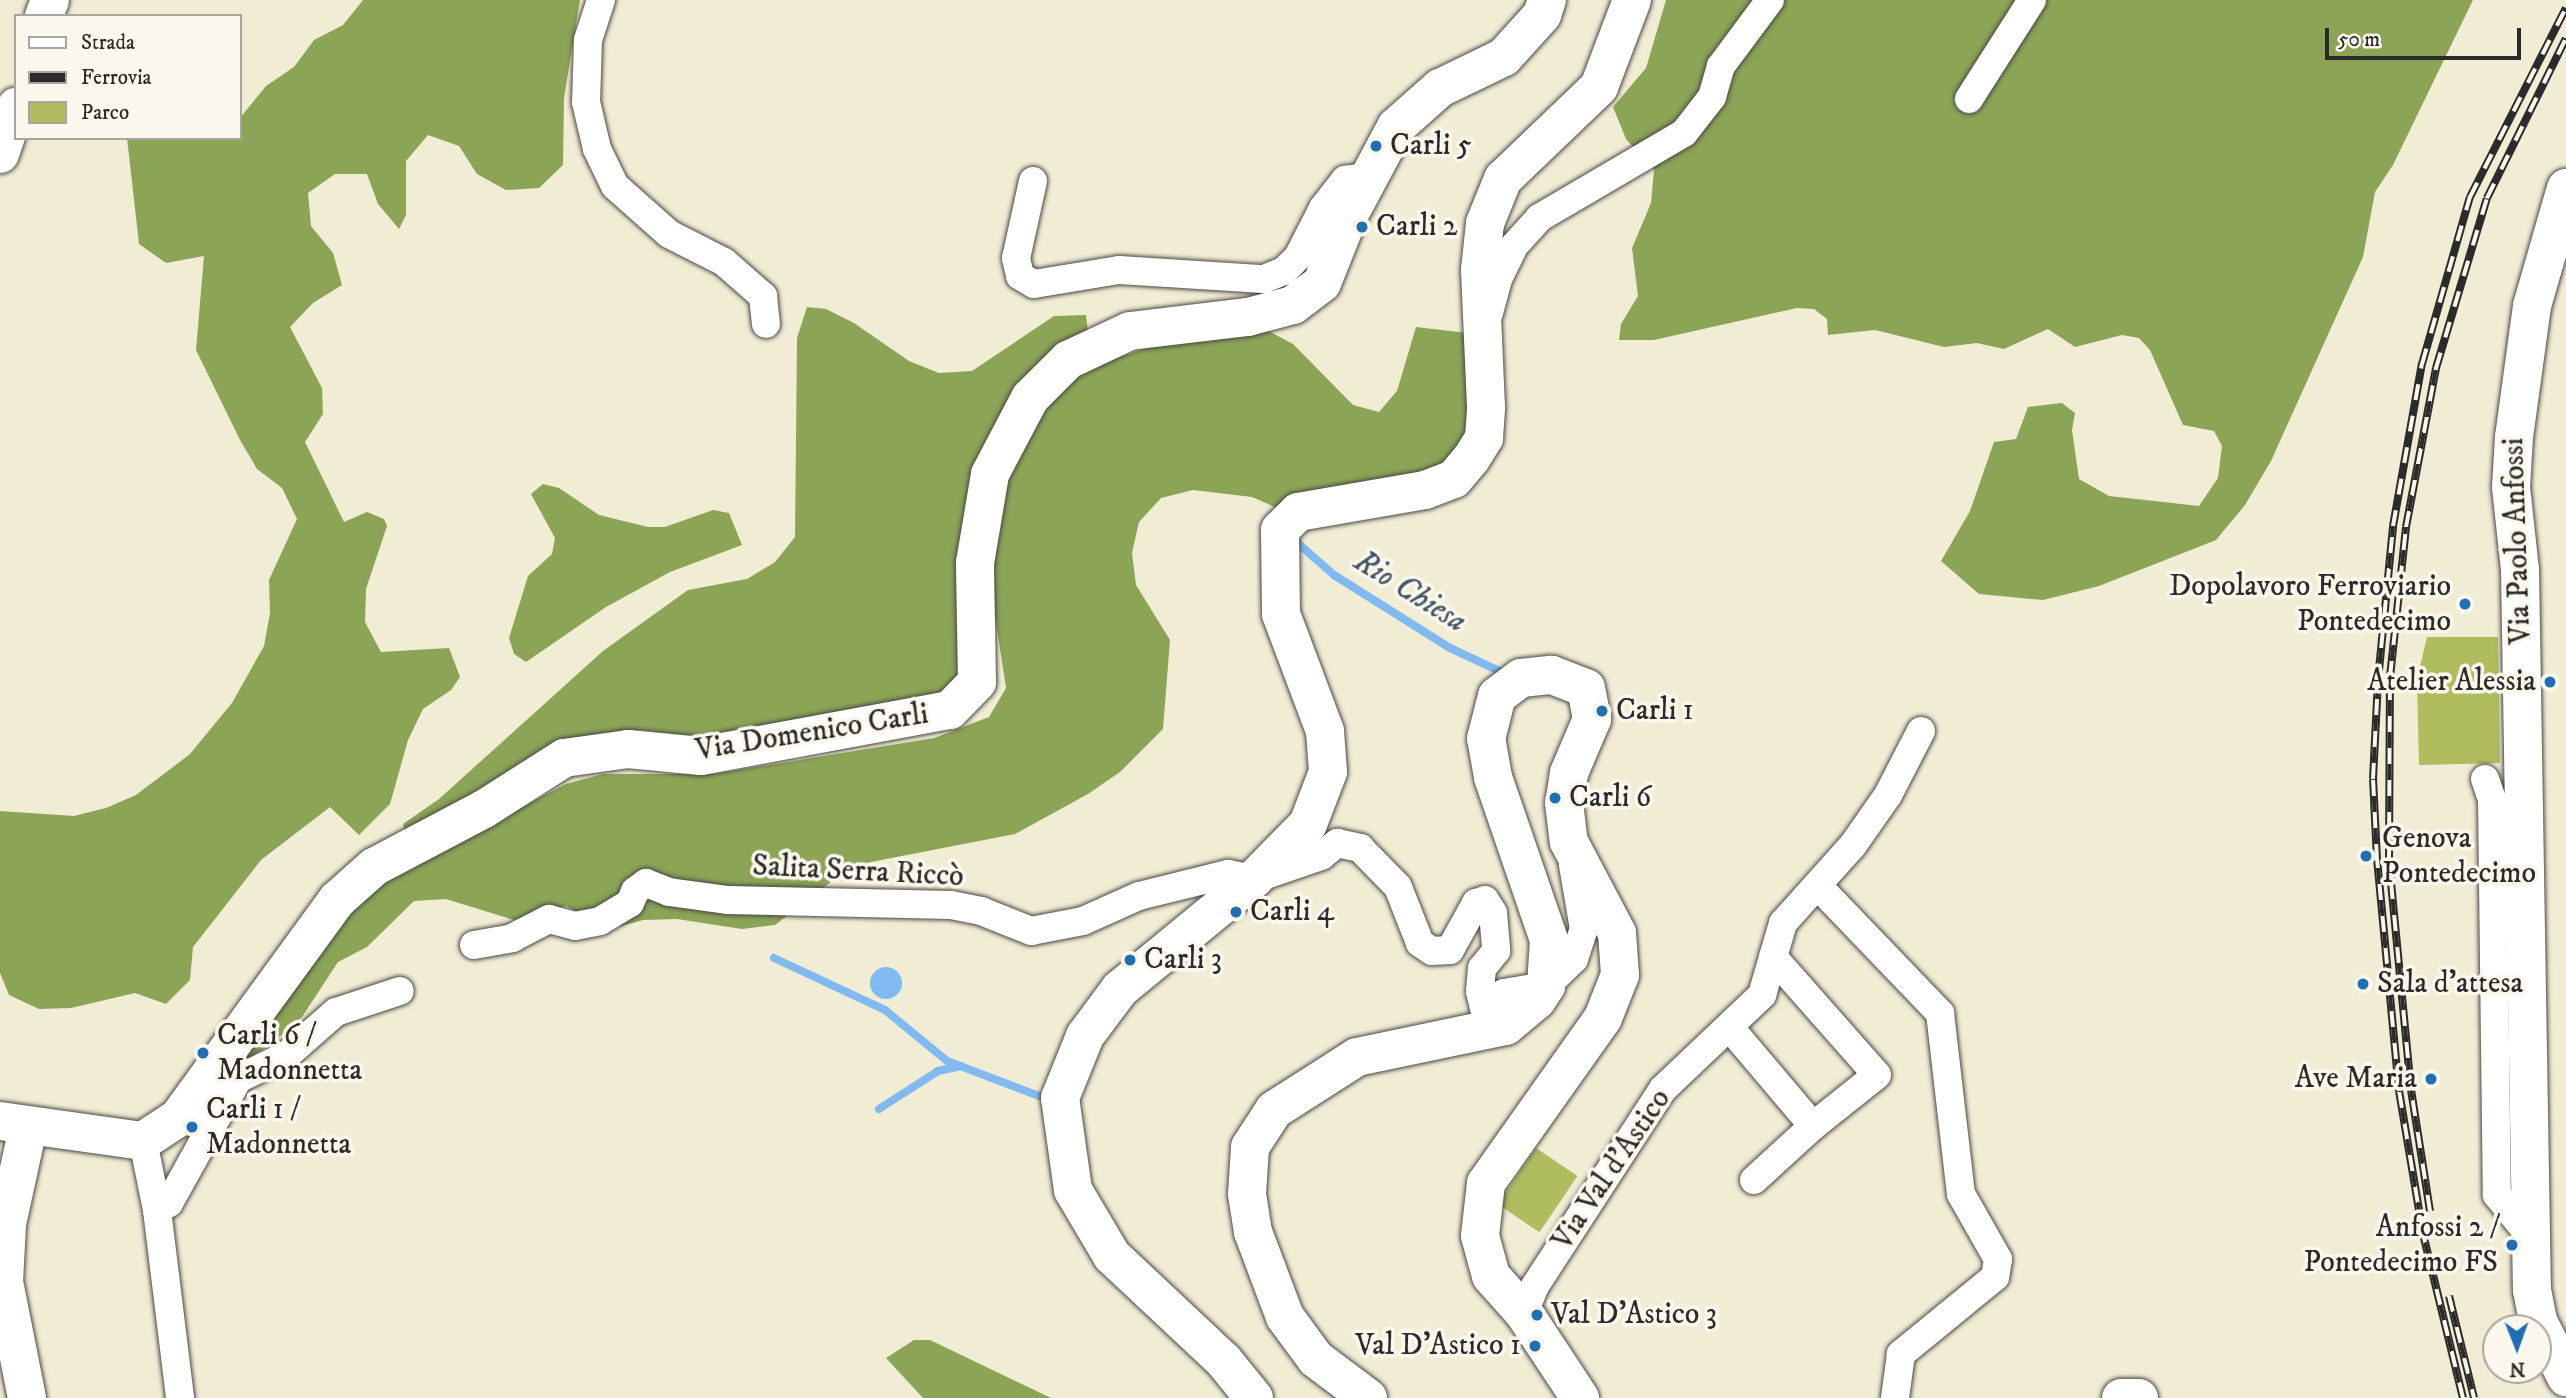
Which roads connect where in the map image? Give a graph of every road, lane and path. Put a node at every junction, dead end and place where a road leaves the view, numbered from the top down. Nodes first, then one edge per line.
1 (601, 0) edge
2 (1547, 0) edge
3 (1632, 0) edge
4 (1770, 0) edge
5 (2032, 0) edge
6 (1969, 99) dead end
7 (14, 113) edge
8 (0, 154) edge
9 (1370, 176) junction
10 (1033, 181) dead end
11 (2566, 188) edge
12 (766, 324) dead end
13 (1482, 340) junction
14 (1921, 731) dead end
15 (2486, 779) dead end
16 (1569, 842) junction
17 (1254, 879) junction
18 (1819, 887) junction
19 (474, 945) dead end
20 (1773, 957) junction
21 (1546, 986) junction
22 (400, 991) dead end
23 (1731, 1029) junction
24 (14, 1124) edge
25 (1813, 1126) junction
26 (143, 1141) junction
27 (1754, 1180) dead end
28 (157, 1210) junction
29 (2530, 1236) junction
30 (1524, 1312) junction
31 (2566, 1377) edge
32 (27, 1398) edge
33 (180, 1398) edge
34 (1254, 1398) edge
35 (1368, 1398) edge
36 (1580, 1398) edge
37 (1895, 1398) edge
38 (2121, 1398) edge
39 (2139, 1398) edge

1 - 12 street
2 - 9 street, Via Domenico Carli
3 - 13 street
4 - 13 street
5 - 6 street
7 - 8 street
9 - 10 street
9 - 26 street, Via Domenico Carli
11 - 29 street, Via Paolo Anfossi
13 - 17 street
14 - 18 street, Via Val d'Astico
15 - 29 street
16 - 21 street
16 - 21 street
16 - 30 street
17 - 19 street, Salita Serra Riccò
17 - 21 street, Salita Serra Riccò
17 - 34 street
18 - 20 street, Via Val d'Astico
18 - 37 street
20 - 23 street, Via Val d'Astico
20 - 25 street
21 - 35 street
22 - 28 street
23 - 25 street
23 - 30 street, Via Val d'Astico
24 - 26 street
24 - 32 street
25 - 27 street
26 - 28 street
28 - 33 street
29 - 31 street, Via Paolo Anfossi
30 - 36 street
38 - 39 street

